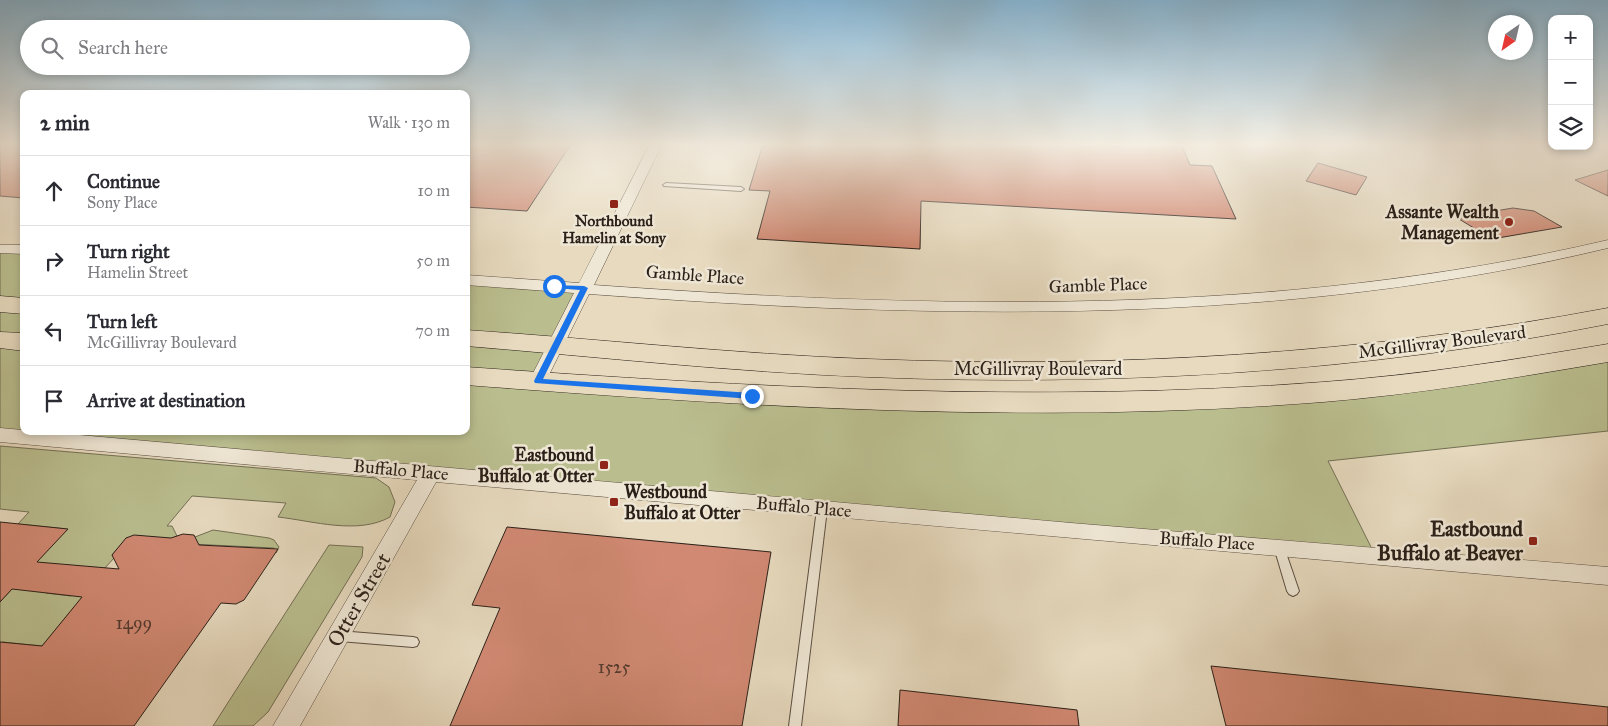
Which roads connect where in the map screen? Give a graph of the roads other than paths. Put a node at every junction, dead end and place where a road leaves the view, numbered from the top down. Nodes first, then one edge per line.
1 (639, 178) edge
2 (666, 185) dead end
3 (741, 189) dead end
4 (1608, 244) edge
5 (0, 248) edge
6 (20, 250) edge
7 (470, 280) edge
8 (584, 288) junction
9 (0, 304) edge
10 (20, 306) edge
11 (1608, 316) edge
12 (470, 338) edge
13 (0, 340) edge
14 (20, 342) edge
15 (557, 345) junction
16 (1608, 353) edge
17 (470, 376) edge
18 (538, 381) junction
19 (0, 435) edge
20 (431, 473) junction
21 (822, 509) junction
22 (1279, 547) junction
23 (1608, 576) edge
24 (1293, 591) dead end
25 (338, 636) junction
26 (413, 642) dead end
27 (286, 726) edge
28 (795, 726) edge

1 - 8 street
2 - 3 lane
4 - 8 street, Gamble Place
5 - 6 street
7 - 8 street, Gamble Place
8 - 15 street
9 - 10 main road
11 - 15 main road, McGillivray Boulevard
12 - 15 main road, McGillivray Boulevard
13 - 14 main road
15 - 18 street
16 - 18 main road, McGillivray Boulevard
17 - 18 main road, McGillivray Boulevard
19 - 20 street, Buffalo Place
20 - 21 street, Buffalo Place
20 - 25 street, Otter Street
21 - 22 street, Buffalo Place
21 - 28 lane
22 - 23 street, Buffalo Place
22 - 24 lane
25 - 26 lane
25 - 27 street, Otter Street

